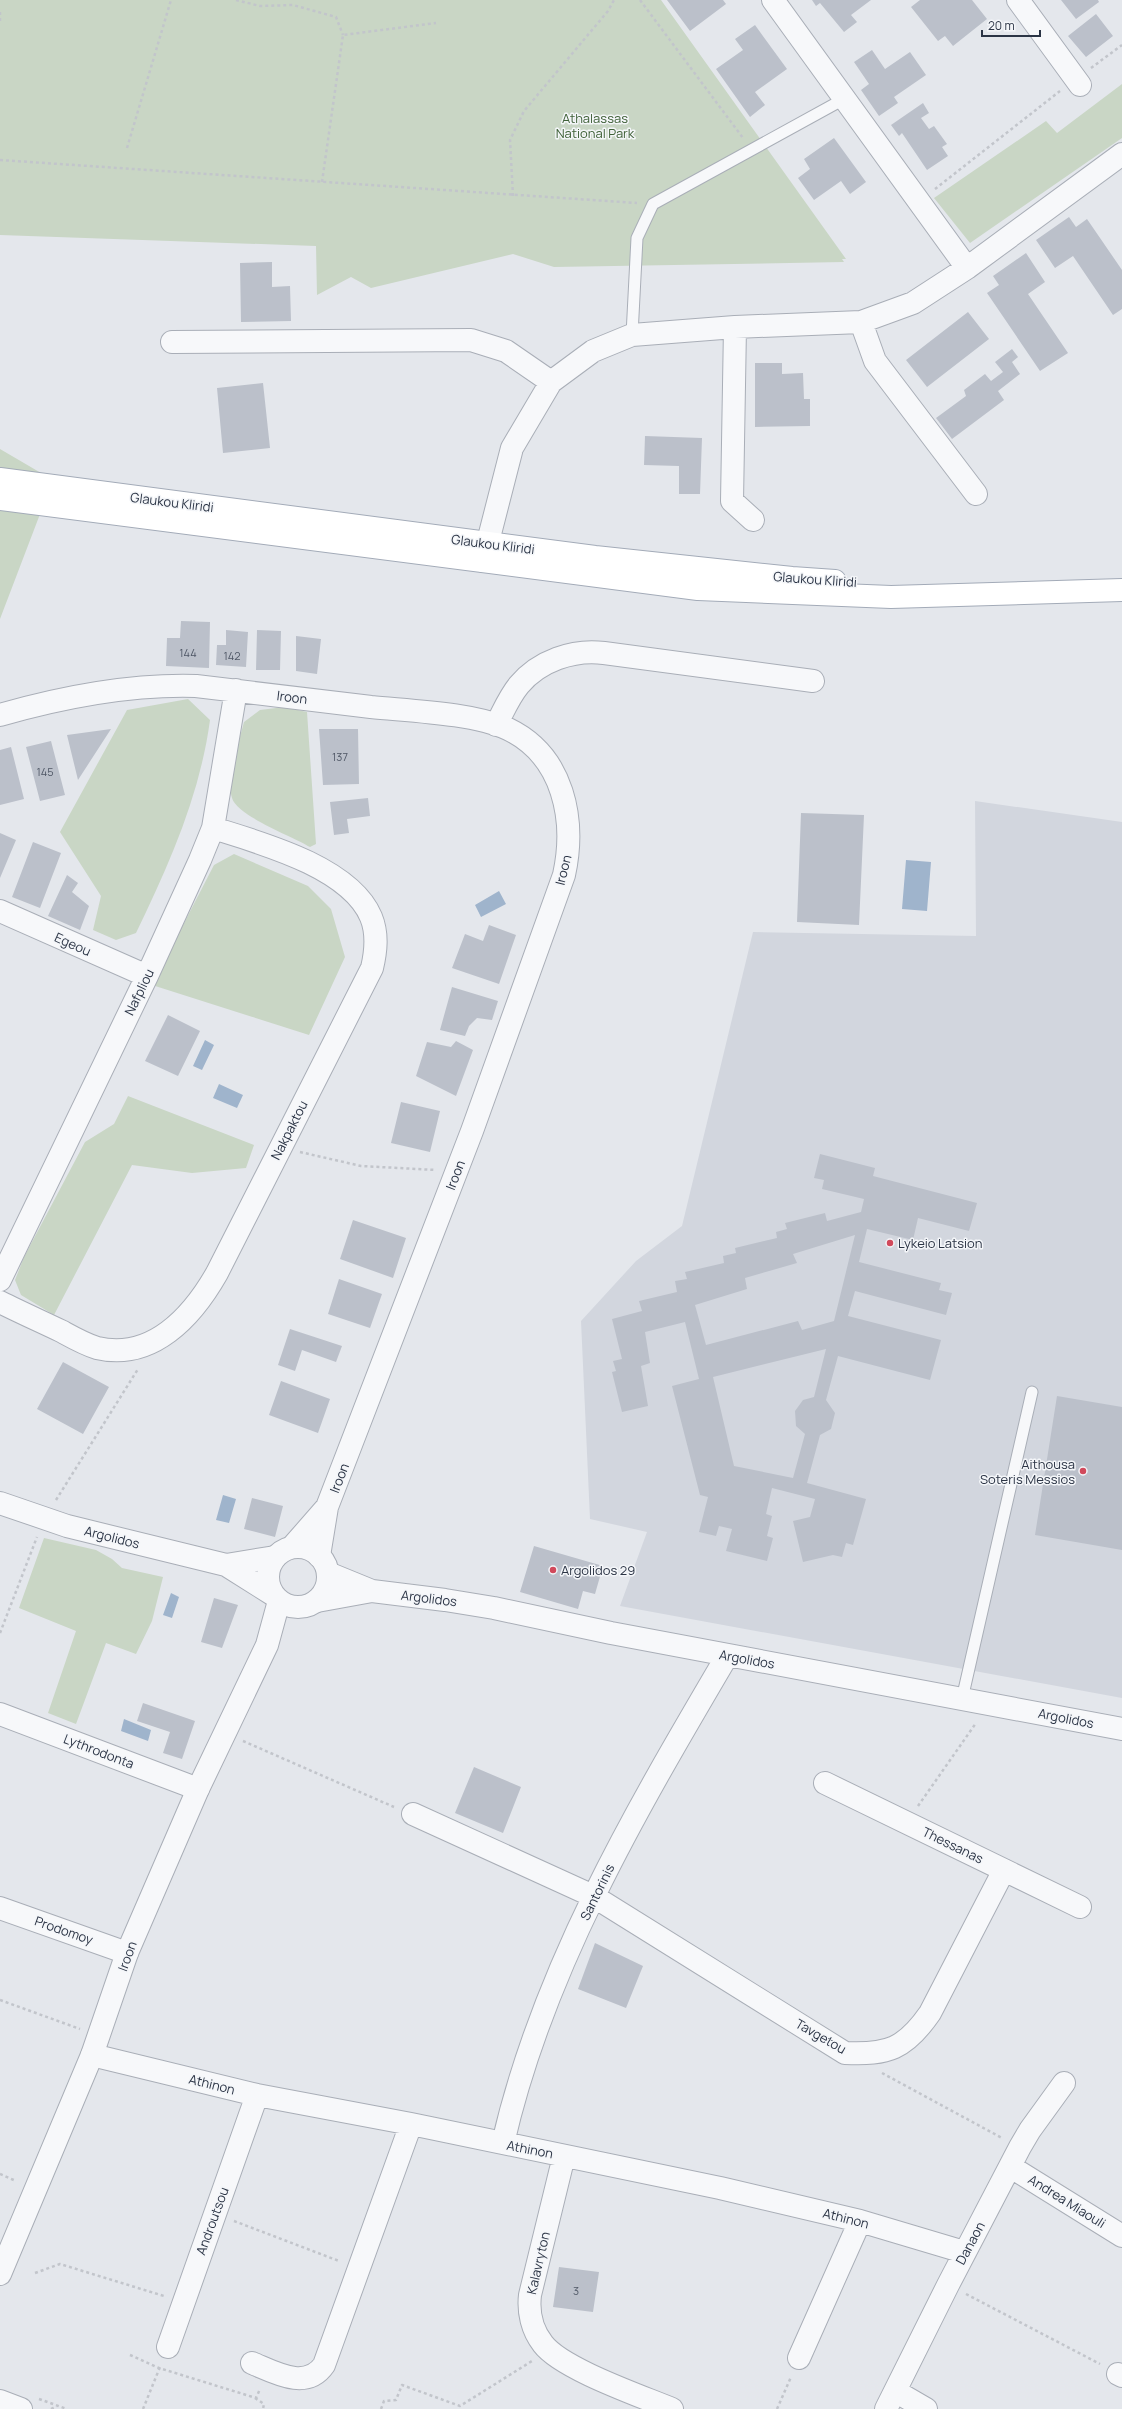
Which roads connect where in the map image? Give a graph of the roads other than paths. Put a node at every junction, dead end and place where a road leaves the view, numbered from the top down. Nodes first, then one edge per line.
1 (773, 0) edge
2 (1018, 0) edge
3 (1078, 82) road end
4 (844, 99) junction
5 (1122, 154) edge
6 (967, 268) junction
7 (861, 322) junction
8 (735, 326) junction
9 (632, 335) junction
10 (172, 342) dead end
11 (551, 382) junction
12 (0, 479) edge
13 (976, 494) dead end
14 (0, 499) edge
15 (753, 520) dead end
16 (485, 552) junction
17 (1122, 590) edge
18 (813, 681) dead end
19 (236, 690) junction
20 (0, 715) edge
21 (496, 725) junction
22 (213, 828) junction
23 (0, 911) edge
24 (147, 976) junction
25 (0, 1280) edge
26 (0, 1302) edge
27 (1032, 1392) dead end
28 (0, 1503) edge
29 (327, 1507) junction
30 (284, 1552) junction
31 (324, 1564) junction
32 (226, 1565) junction
33 (372, 1592) junction
34 (291, 1601) junction
35 (727, 1656) junction
36 (962, 1699) junction
37 (0, 1714) edge
38 (1122, 1729) edge
39 (825, 1783) dead end
40 (198, 1788) junction
41 (413, 1814) road end
42 (1004, 1870) junction
43 (593, 1896) junction
44 (1080, 1906) dead end
45 (0, 1908) edge
46 (127, 1953) junction
47 (96, 2046) junction
48 (1064, 2083) dead end
49 (257, 2095) junction
50 (411, 2124) junction
51 (503, 2143) junction
52 (564, 2156) junction
53 (1011, 2167) junction
54 (860, 2221) junction
55 (1122, 2236) edge
56 (964, 2252) junction
57 (0, 2274) edge
58 (168, 2346) road end
59 (799, 2358) road end
60 (260, 2366) road end
61 (891, 2400) edge
62 (0, 2401) edge
63 (22, 2409) edge
64 (672, 2409) edge
65 (926, 2409) edge

1 - 4 street
2 - 3 street
4 - 6 street
4 - 9 lane
5 - 6 street
6 - 7 street
7 - 8 street
7 - 13 street
8 - 9 street
8 - 15 street
9 - 11 street
10 - 11 street
11 - 16 street
12 - 16 main road, Glaukou Kliridi
14 - 16 main road, Glaukou Kliridi
16 - 17 main road, Glaukou Kliridi
18 - 21 street
19 - 20 street, Iroon
19 - 21 street, Iroon
19 - 22 street, Nafpliou
21 - 29 street, Iroon
22 - 24 street, Nafpliou
22 - 26 street, Nakpaktou
23 - 24 street, Egeou
24 - 25 street, Nafpliou
27 - 36 lane
28 - 32 street, Argolidos
29 - 30 street, Iroon
29 - 31 street, Iroon
30 - 31 street
30 - 32 street, Argolidos
30 - 34 street
31 - 33 street, Argolidos
31 - 34 street
32 - 34 street, Argolidos
33 - 34 street, Argolidos
33 - 35 street, Argolidos
34 - 40 street, Iroon
35 - 36 street, Argolidos
35 - 43 street, Santorinis
36 - 38 street, Argolidos
37 - 40 street, Lythrodonta
39 - 42 street, Thessanas
40 - 46 street, Iroon
41 - 43 street, Tavgetou
42 - 43 street, Tavgetou
42 - 44 street, Thessanas
43 - 51 street, Santorinis
45 - 46 street, Prodomoy
46 - 47 street, Iroon
47 - 49 street, Athinon
47 - 57 street, Iroon
48 - 53 street, Danaon
49 - 50 street, Athinon
49 - 58 street, Androutsou
50 - 51 street, Athinon
50 - 60 street
51 - 52 street, Athinon
52 - 54 street, Athinon
52 - 64 street, Kalavryton
53 - 55 street, Andrea Miaouli
53 - 56 street, Danaon
54 - 56 street, Athinon
54 - 59 street
56 - 61 street, Danaon
61 - 65 street
62 - 63 street

